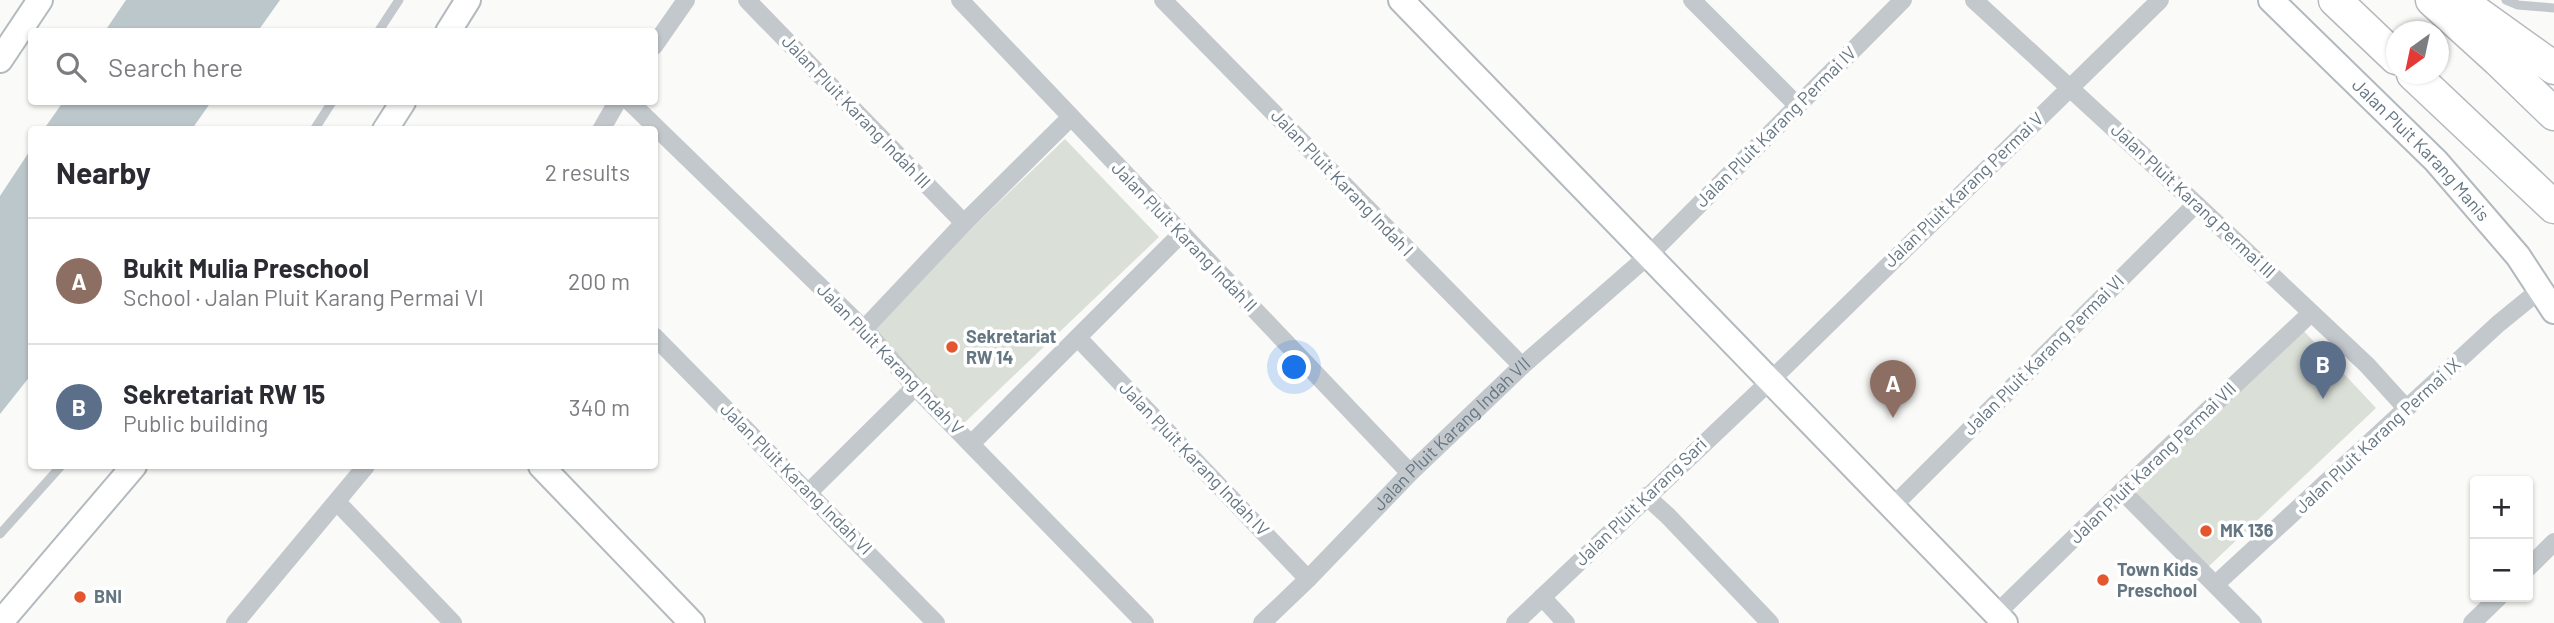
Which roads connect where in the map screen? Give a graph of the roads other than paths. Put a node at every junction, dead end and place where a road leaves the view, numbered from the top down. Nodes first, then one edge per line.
1 (40, 0) edge
2 (399, 0) edge
3 (468, 0) edge
4 (686, 0) edge
5 (747, 0) edge
6 (960, 0) edge
7 (1163, 0) edge
8 (1401, 0) edge
9 (1692, 0) edge
10 (1903, 0) edge
11 (1974, 0) edge
12 (2160, 0) edge
13 (2271, 0) edge
14 (2335, 0) edge
15 (2432, 0) edge
16 (2459, 0) edge
17 (2506, 0) edge
18 (2554, 8) edge
19 (381, 28) edge
20 (450, 28) edge
21 (658, 40) edge
22 (2386, 48) edge
23 (0, 60) edge
24 (2554, 68) edge
25 (2424, 84) edge
26 (2070, 86) junction
27 (330, 105) edge
28 (401, 105) edge
29 (615, 105) edge
30 (633, 105) edge
31 (1797, 105) junction
32 (2554, 114) edge
33 (1070, 118) junction
34 (317, 126) edge
35 (388, 126) edge
36 (603, 126) edge
37 (655, 126) edge
38 (658, 129) edge
39 (2196, 204) junction
40 (2554, 207) edge
41 (964, 223) junction
42 (1182, 233) junction
43 (1648, 255) junction
44 (2541, 289) junction
45 (2554, 311) edge
46 (2311, 313) junction
47 (863, 329) junction
48 (1079, 339) junction
49 (658, 340) edge
50 (1522, 366) junction
51 (1769, 382) junction
52 (915, 387) junction
53 (2406, 408) junction
54 (972, 443) junction
55 (58, 469) edge
56 (131, 469) edge
57 (364, 469) edge
58 (544, 469) edge
59 (1410, 473) junction
60 (2122, 491) junction
61 (809, 492) junction
62 (1646, 496) junction
63 (337, 502) junction
64 (1892, 508) junction
65 (0, 534) edge
66 (2554, 541) edge
67 (2533, 563) edge
68 (1308, 579) junction
69 (2216, 584) junction
70 (1542, 597) junction
71 (2494, 602) edge
72 (2001, 618) edge
73 (237, 622) edge
74 (0, 623) edge
75 (453, 623) edge
76 (692, 623) edge
77 (936, 623) edge
78 (1145, 623) edge
79 (1262, 623) edge
80 (1515, 623) edge
81 (1566, 623) edge
82 (1770, 623) edge
83 (2253, 623) edge
84 (2472, 623) edge

1 - 23 street
2 - 19 lane
3 - 20 street
4 - 21 street
5 - 41 street, Jalan Pluit Karang Indah III
6 - 33 street, Jalan Pluit Karang Indah II
7 - 50 street, Jalan Pluit Karang Indah I
8 - 43 street
9 - 31 street
10 - 31 street, Jalan Pluit Karang Permai IV
11 - 26 street, Jalan Pluit Karang Permai III
12 - 26 street, Jalan Pluit Karang Permai V
13 - 44 street, Jalan Pluit Karang Manis
14 - 22 highway
15 - 32 highway
16 - 24 highway
17 - 18 lane
25 - 40 highway
26 - 39 street, Jalan Pluit Karang Permai III
26 - 51 street, Jalan Pluit Karang Permai V
27 - 34 lane
28 - 35 street
29 - 36 street
30 - 37 street, Jalan Pluit Karang Indah V
31 - 43 street, Jalan Pluit Karang Permai IV
33 - 41 street
33 - 42 street, Jalan Pluit Karang Indah II
38 - 47 street, Jalan Pluit Karang Indah V
39 - 46 street, Jalan Pluit Karang Permai III
39 - 64 street, Jalan Pluit Karang Permai VI
41 - 47 street
42 - 48 street
42 - 59 street, Jalan Pluit Karang Indah II
43 - 50 street, Jalan Pluit Karang Indah VII
43 - 51 street
44 - 45 street, Jalan Pluit Karang Manis
44 - 53 street, Jalan Pluit Karang Permai IX
46 - 53 street, Jalan Pluit Karang Permai III
46 - 60 street, Jalan Pluit Karang Permai VII
47 - 52 street, Jalan Pluit Karang Indah V
48 - 54 street
48 - 68 street, Jalan Pluit Karang Indah IV
49 - 61 street, Jalan Pluit Karang Indah VI
50 - 59 street, Jalan Pluit Karang Indah VII
51 - 62 street, Jalan Pluit Karang Sari
51 - 64 street
52 - 54 street, Jalan Pluit Karang Indah V
52 - 61 street
53 - 69 street, Jalan Pluit Karang Permai IX
54 - 78 street, Jalan Pluit Karang Indah V
55 - 65 lane
56 - 74 street
57 - 63 street
58 - 76 street
59 - 68 street, Jalan Pluit Karang Indah VII
60 - 69 street
60 - 72 street, Jalan Pluit Karang Permai VII
61 - 77 street, Jalan Pluit Karang Indah VI
62 - 70 street, Jalan Pluit Karang Sari
62 - 82 street
63 - 73 street
63 - 75 street
64 - 72 street
66 - 67 street
68 - 79 street, Jalan Pluit Karang Indah VII
69 - 83 street
70 - 80 street, Jalan Pluit Karang Sari
70 - 81 street
71 - 84 street

